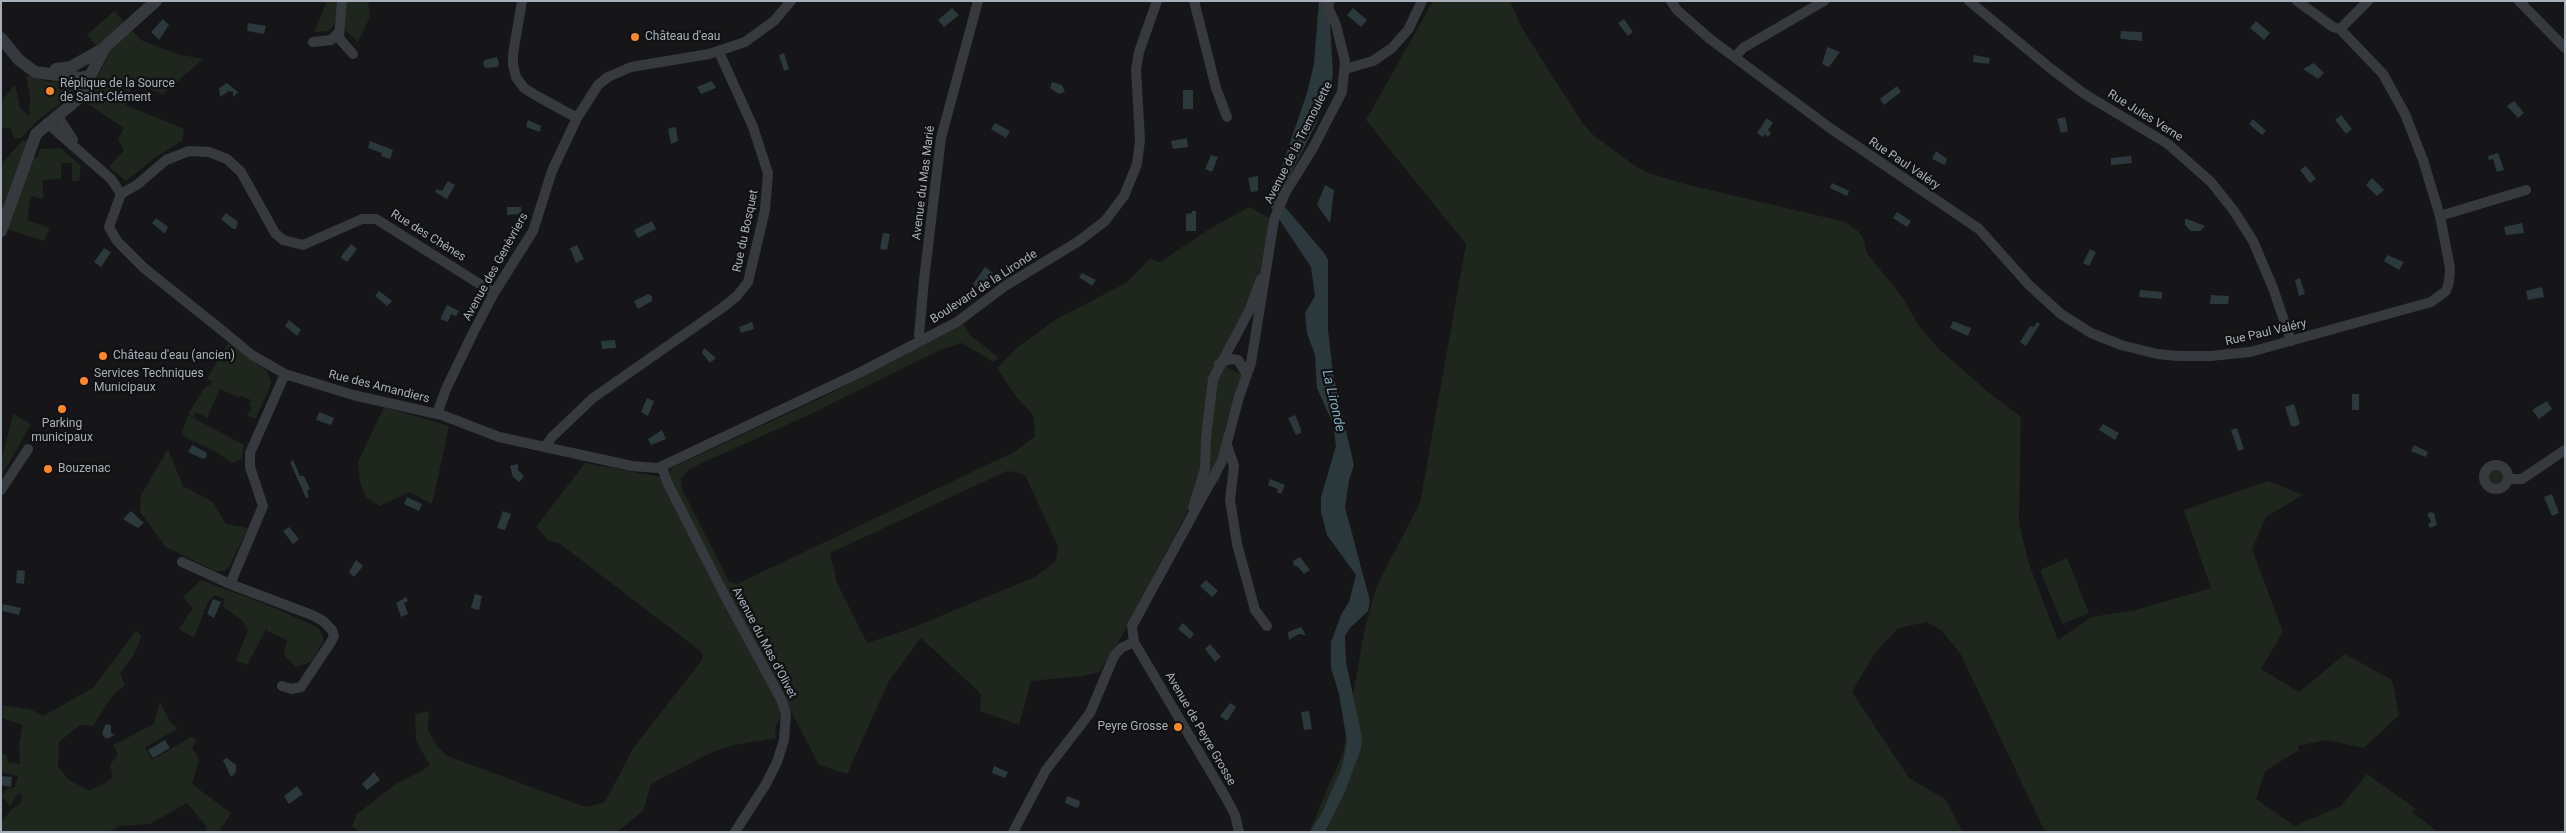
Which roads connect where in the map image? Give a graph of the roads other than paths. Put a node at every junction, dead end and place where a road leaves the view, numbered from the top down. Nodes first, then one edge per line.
1 (156, 1) edge
2 (342, 1) edge
3 (522, 1) edge
4 (791, 1) edge
5 (978, 1) edge
6 (1158, 1) edge
7 (1194, 1) edge
8 (1325, 1) edge
9 (1422, 1) edge
10 (1671, 1) edge
11 (1824, 1) edge
12 (1969, 1) edge
13 (2297, 1) edge
14 (2368, 1) edge
15 (2519, 1) edge
16 (2340, 29) junction
17 (339, 32) junction
18 (1, 38) edge
19 (314, 42) dead end
20 (105, 47) junction
21 (2565, 48) edge
22 (719, 52) junction
23 (353, 54) dead end
24 (1735, 57) junction
25 (1345, 69) junction
26 (73, 72) junction
27 (89, 79) junction
28 (1227, 117) dead end
29 (577, 118) junction
30 (52, 119) junction
31 (2526, 190) dead end
32 (121, 194) junction
33 (2440, 216) junction
34 (1, 231) edge
35 (1269, 257) junction
36 (494, 293) junction
37 (922, 341) junction
38 (2291, 341) junction
39 (1219, 364) junction
40 (285, 374) junction
41 (1247, 375) junction
42 (437, 414) junction
43 (1227, 445) junction
44 (545, 447) junction
45 (28, 449) dead end
46 (2565, 450) edge
47 (662, 468) junction
48 (2509, 479) dead end
49 (1, 490) edge
50 (1188, 523) junction
51 (182, 562) dead end
52 (230, 584) junction
53 (1267, 626) dead end
54 (1134, 642) junction
55 (282, 686) dead end
56 (735, 832) edge
57 (1013, 832) edge
58 (1239, 832) edge

1 - 20 street
2 - 17 street
3 - 29 street
4 - 22 street, Avenue des Genèvriers
5 - 37 street, Avenue du Mas Marié
6 - 37 street, Boulevard de la Lironde
7 - 28 street
8 - 25 street
9 - 25 street
10 - 24 street, Rue Paul Valéry
11 - 24 street
12 - 38 street, Rue Jules Verne
13 - 16 street, Rue Paul Valéry
14 - 16 street
15 - 21 street
16 - 33 street, Rue Paul Valéry
17 - 19 street
17 - 23 street
18 - 26 street
20 - 26 street
20 - 27 street
22 - 29 street, Avenue des Genèvriers
22 - 44 street, Rue du Bosquet
24 - 38 street, Rue Paul Valéry
25 - 35 street, Avenue de la Tremoulette
26 - 27 street
27 - 30 street
29 - 36 street, Avenue des Genèvriers
30 - 32 street
30 - 34 street
31 - 33 street
32 - 36 street, Rue des Chênes
32 - 40 street, Rue des Amandiers
33 - 38 street, Rue Paul Valéry
35 - 39 street, Avenue de la Tremoulette
35 - 41 street, Avenue de la Tremoulette
36 - 42 street, Avenue des Genèvriers
37 - 47 street, Boulevard de la Lironde
39 - 41 street
39 - 50 street, Avenue de la Tremoulette
40 - 42 street, Rue des Amandiers
40 - 52 street
41 - 43 street, Avenue de la Tremoulette
42 - 44 street, Rue des Amandiers
43 - 50 street, Avenue de la Tremoulette
43 - 53 street
44 - 47 street, Rue des Amandiers
45 - 49 street
46 - 48 street
47 - 56 street, Avenue du Mas d'Olivet
50 - 54 street, Avenue de la Tremoulette
51 - 52 street
52 - 55 street
54 - 57 street
54 - 58 street, Avenue de Peyre Grosse

